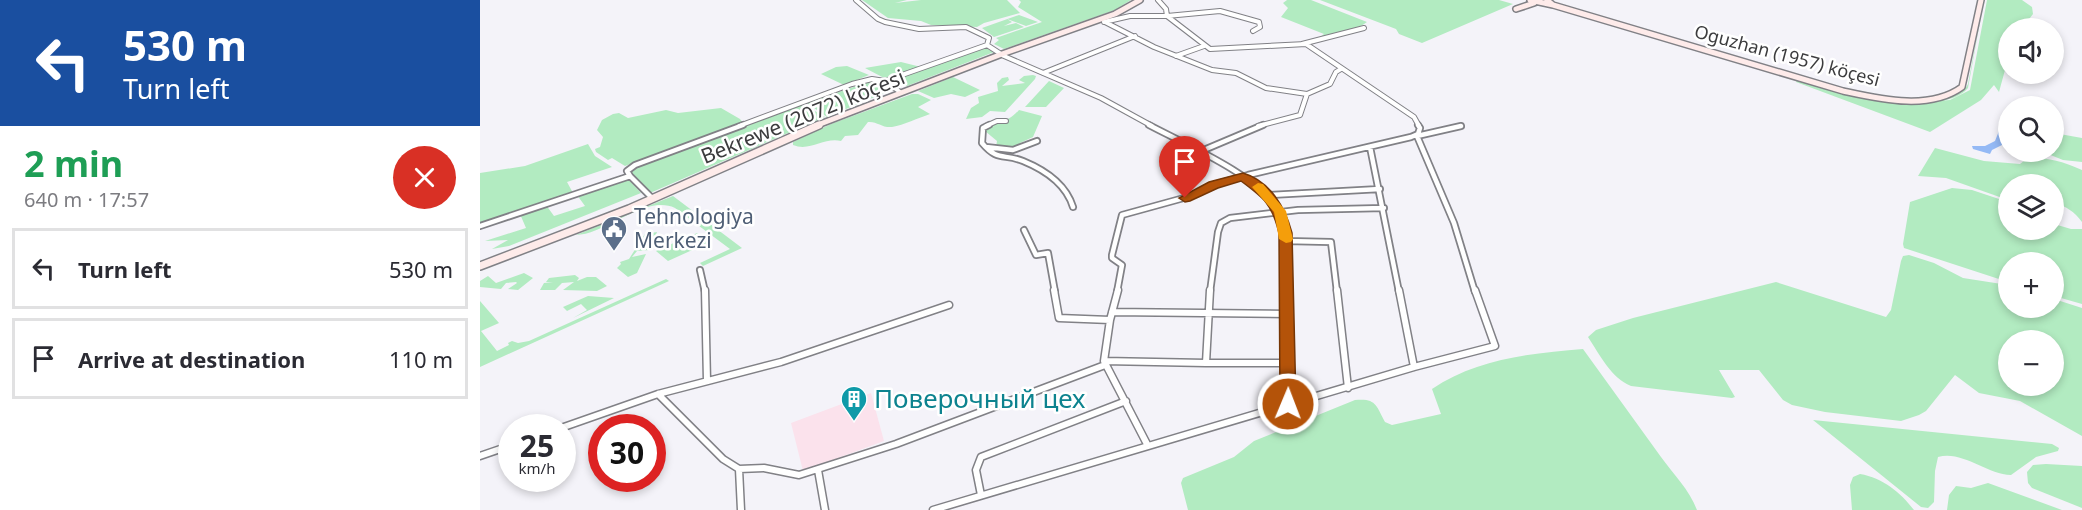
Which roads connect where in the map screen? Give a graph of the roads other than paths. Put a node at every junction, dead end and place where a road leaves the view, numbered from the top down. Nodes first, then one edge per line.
1 (856, 0) edge
2 (1138, 0) edge
3 (1158, 0) edge
4 (1981, 0) edge
5 (1531, 1) edge
6 (1548, 3) edge
7 (1516, 9) dead end
8 (1167, 16) junction
9 (1100, 20) junction
10 (1364, 28) dead end
11 (1253, 31) dead end
12 (1135, 36) junction
13 (1302, 44) junction
14 (987, 45) junction
15 (1203, 46) junction
16 (1001, 54) junction
17 (1176, 56) junction
18 (1341, 69) junction
19 (1043, 73) junction
20 (885, 81) junction
21 (900, 92) junction
22 (1307, 94) junction
23 (1006, 121) dead end
24 (1461, 126) dead end
25 (1037, 141) dead end
26 (986, 147) junction
27 (1370, 147) junction
28 (1199, 152) junction
29 (630, 176) junction
30 (1243, 177) junction
31 (1380, 189) junction
32 (1268, 195) junction
33 (651, 197) junction
34 (1073, 207) dead end
35 (1384, 208) junction
36 (1280, 211) junction
37 (480, 226) edge
38 (1024, 230) dead end
39 (1286, 241) junction
40 (480, 265) edge
41 (700, 270) dead end
42 (949, 305) dead end
43 (1112, 312) junction
44 (1209, 314) junction
45 (1288, 314) junction
46 (1110, 320) junction
47 (1105, 363) junction
48 (1206, 363) junction
49 (1289, 363) junction
50 (1414, 366) junction
51 (707, 381) junction
52 (1348, 388) junction
53 (658, 394) junction
54 (1126, 400) junction
55 (1288, 404) junction
56 (576, 423) edge
57 (1148, 446) junction
58 (498, 450) edge
59 (480, 456) edge
60 (739, 469) junction
61 (818, 470) junction
62 (981, 495) junction
63 (741, 510) edge
64 (825, 510) edge
65 (933, 510) edge

1 - 14 street
2 - 9 main road, Bekrewe (2072) köçesi
3 - 8 street
4 - 6 main road, Oguzhan (1957) köçesi
5 - 6 main road, Oguzhan (1957) köçesi
5 - 7 main road, Oguzhan (1957) köçesi
8 - 9 street
8 - 11 street
8 - 15 street
9 - 12 street
9 - 16 main road, Bekrewe (2072) köçesi
10 - 13 street
12 - 17 street
12 - 19 street
13 - 15 street
13 - 18 street
14 - 16 street
14 - 20 street
15 - 17 street
16 - 19 street
16 - 21 main road, Bekrewe (2072) köçesi
16 - 40 main road, Bekrewe (2072) köçesi
17 - 22 street
18 - 22 street
18 - 27 street
19 - 28 street
20 - 21 street
20 - 29 street
21 - 33 main road, Bekrewe (2072) köçesi
22 - 28 street
23 - 26 street
24 - 50 street
25 - 26 street
26 - 34 street
27 - 30 street
27 - 31 street
28 - 30 street
29 - 33 street
29 - 37 street
30 - 32 street
30 - 43 street
31 - 32 street
31 - 35 street
32 - 36 street
33 - 40 main road, Bekrewe (2072) köçesi
35 - 36 street
35 - 50 street
36 - 39 street
36 - 44 street
38 - 46 street
39 - 45 street
39 - 52 street
41 - 51 street
42 - 51 street
43 - 44 street
43 - 46 street
44 - 45 street
44 - 48 street
45 - 49 street
46 - 47 street
47 - 48 street
47 - 54 street
47 - 61 street
48 - 49 street
49 - 55 street
50 - 52 street
51 - 53 street
52 - 55 street
53 - 56 street
53 - 60 street
54 - 57 street
54 - 62 street
55 - 57 street
57 - 62 street
58 - 59 street
60 - 61 street
60 - 63 street
61 - 64 street
62 - 65 street

